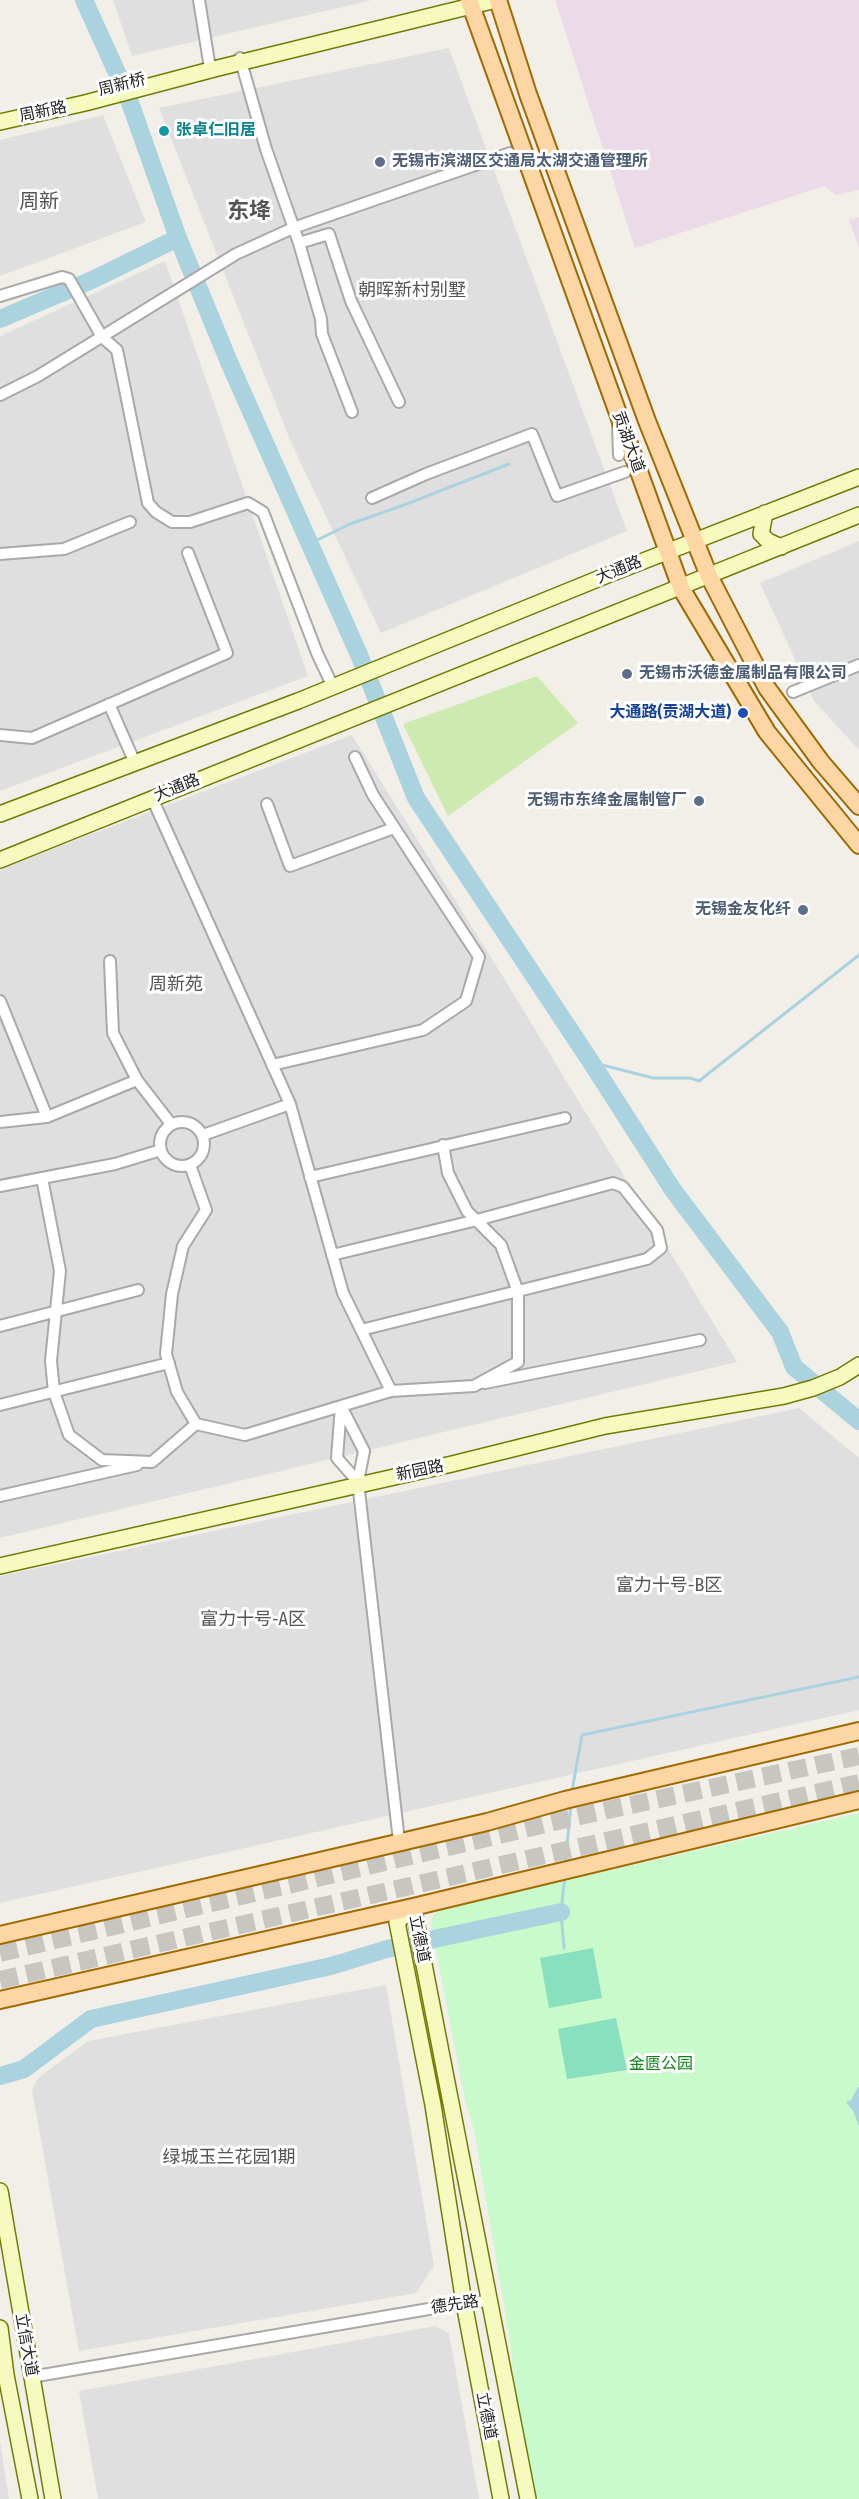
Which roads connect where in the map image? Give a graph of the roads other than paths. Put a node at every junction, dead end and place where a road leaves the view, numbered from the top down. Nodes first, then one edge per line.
1 (199, 0) edge
2 (497, 0) edge
3 (472, 2) edge
4 (241, 59) junction
5 (208, 62) junction
6 (163, 78) junction
7 (83, 99) junction
8 (0, 113) edge
9 (0, 122) edge
10 (510, 153) dead end
11 (293, 228) junction
12 (299, 243) junction
13 (0, 296) edge
14 (102, 337) junction
15 (0, 395) edge
16 (399, 402) dead end
17 (352, 412) dead end
18 (617, 412) junction
19 (619, 455) dead end
20 (625, 472) dead end
21 (859, 477) edge
22 (372, 498) dead end
23 (765, 513) junction
24 (859, 515) edge
25 (130, 522) dead end
26 (695, 540) junction
27 (781, 547) junction
28 (667, 551) junction
29 (188, 553) dead end
30 (0, 554) edge
31 (709, 576) junction
32 (681, 588) junction
33 (859, 665) edge
34 (338, 685) junction
35 (793, 692) dead end
36 (109, 704) junction
37 (0, 735) edge
38 (355, 757) dead end
39 (135, 763) junction
40 (152, 798) junction
41 (267, 804) dead end
42 (859, 806) edge
43 (0, 814) edge
44 (394, 828) junction
45 (859, 845) edge
46 (0, 860) edge
47 (110, 961) dead end
48 (0, 1001) edge
49 (272, 1065) junction
50 (137, 1080) junction
51 (290, 1104) junction
52 (47, 1118) junction
53 (566, 1118) dead end
54 (0, 1122) edge
55 (171, 1124) junction
56 (203, 1135) junction
57 (443, 1145) junction
58 (161, 1150) junction
59 (190, 1165) junction
60 (310, 1177) junction
61 (42, 1178) junction
62 (0, 1186) edge
63 (477, 1220) junction
64 (332, 1255) junction
65 (138, 1290) dead end
66 (518, 1292) junction
67 (56, 1313) junction
68 (0, 1326) edge
69 (361, 1330) junction
70 (700, 1340) dead end
71 (859, 1360) edge
72 (169, 1363) junction
73 (859, 1365) edge
74 (840, 1375) junction
75 (474, 1386) junction
76 (391, 1391) junction
77 (54, 1392) junction
78 (0, 1405) edge
79 (341, 1406) junction
80 (196, 1424) junction
81 (152, 1462) junction
82 (359, 1483) junction
83 (0, 1496) edge
84 (0, 1562) edge
85 (0, 1566) edge
86 (859, 1731) edge
87 (859, 1800) edge
88 (399, 1841) junction
89 (413, 1906) junction
90 (0, 1935) edge
91 (0, 2000) edge
92 (0, 2191) edge
93 (491, 2301) junction
94 (464, 2305) junction
95 (0, 2328) edge
96 (31, 2380) junction
97 (4, 2383) edge
98 (30, 2499) edge
99 (53, 2499) edge
100 (501, 2499) edge
101 (528, 2499) edge

1 - 5 street
2 - 3 street
2 - 26 main road, 贡湖大道
3 - 4 street
3 - 18 main road, 贡湖大道
4 - 5 street
4 - 6 street
4 - 11 street
5 - 6 street
6 - 7 street, 周新桥
7 - 8 street, 周新路
7 - 9 street, 周新路
10 - 11 street
11 - 12 street
11 - 14 street
12 - 16 street
12 - 17 street
13 - 14 street
14 - 15 street
14 - 34 street
18 - 19 street
18 - 28 main road, 贡湖大道
20 - 22 street
21 - 23 street, 大通路
23 - 26 street, 大通路
23 - 27 street
24 - 27 street
25 - 30 street
26 - 28 street, 大通路
26 - 31 main road, 贡湖大道
27 - 31 street
28 - 32 main road, 贡湖大道
28 - 34 street, 大通路
29 - 36 street
31 - 32 street
31 - 42 main road, 贡湖大道
32 - 40 street, 大通路
32 - 45 main road, 贡湖大道
33 - 35 street
34 - 39 street
36 - 37 street
36 - 39 street
38 - 44 street
39 - 43 street
40 - 46 street, 大通路
40 - 49 street
41 - 44 street
44 - 49 street
47 - 50 street
48 - 52 street
49 - 51 street
50 - 52 street
50 - 55 street
51 - 56 street
51 - 60 street
52 - 54 street
53 - 57 street
55 - 56 street
55 - 58 street
56 - 59 street
57 - 60 street
57 - 63 street
58 - 59 street
58 - 61 street
59 - 72 street
60 - 64 street
61 - 62 street
61 - 67 street
63 - 64 street
63 - 66 street
63 - 66 street
64 - 69 street
65 - 67 street
66 - 69 street
66 - 75 street
67 - 68 street
67 - 77 street
69 - 76 street
70 - 75 street
71 - 74 street
72 - 77 street
72 - 80 street
73 - 74 street
74 - 82 street, 新园路
75 - 76 street
76 - 79 street
77 - 78 street
77 - 81 street
79 - 80 street
79 - 82 street
79 - 82 street
80 - 81 street
81 - 83 street
82 - 84 street, 新园路
82 - 85 street, 新园路
82 - 88 street
86 - 88 main road
87 - 89 main road
88 - 90 main road
89 - 91 main road
89 - 93 street, 立德道
89 - 94 street, 立德道
92 - 96 street, 立信大道
93 - 94 street, 德先路
93 - 101 street, 立德道
94 - 96 street, 德先路
94 - 100 street, 立德道
95 - 97 street, 立信大道
96 - 99 street, 立信大道
97 - 98 street, 立信大道

